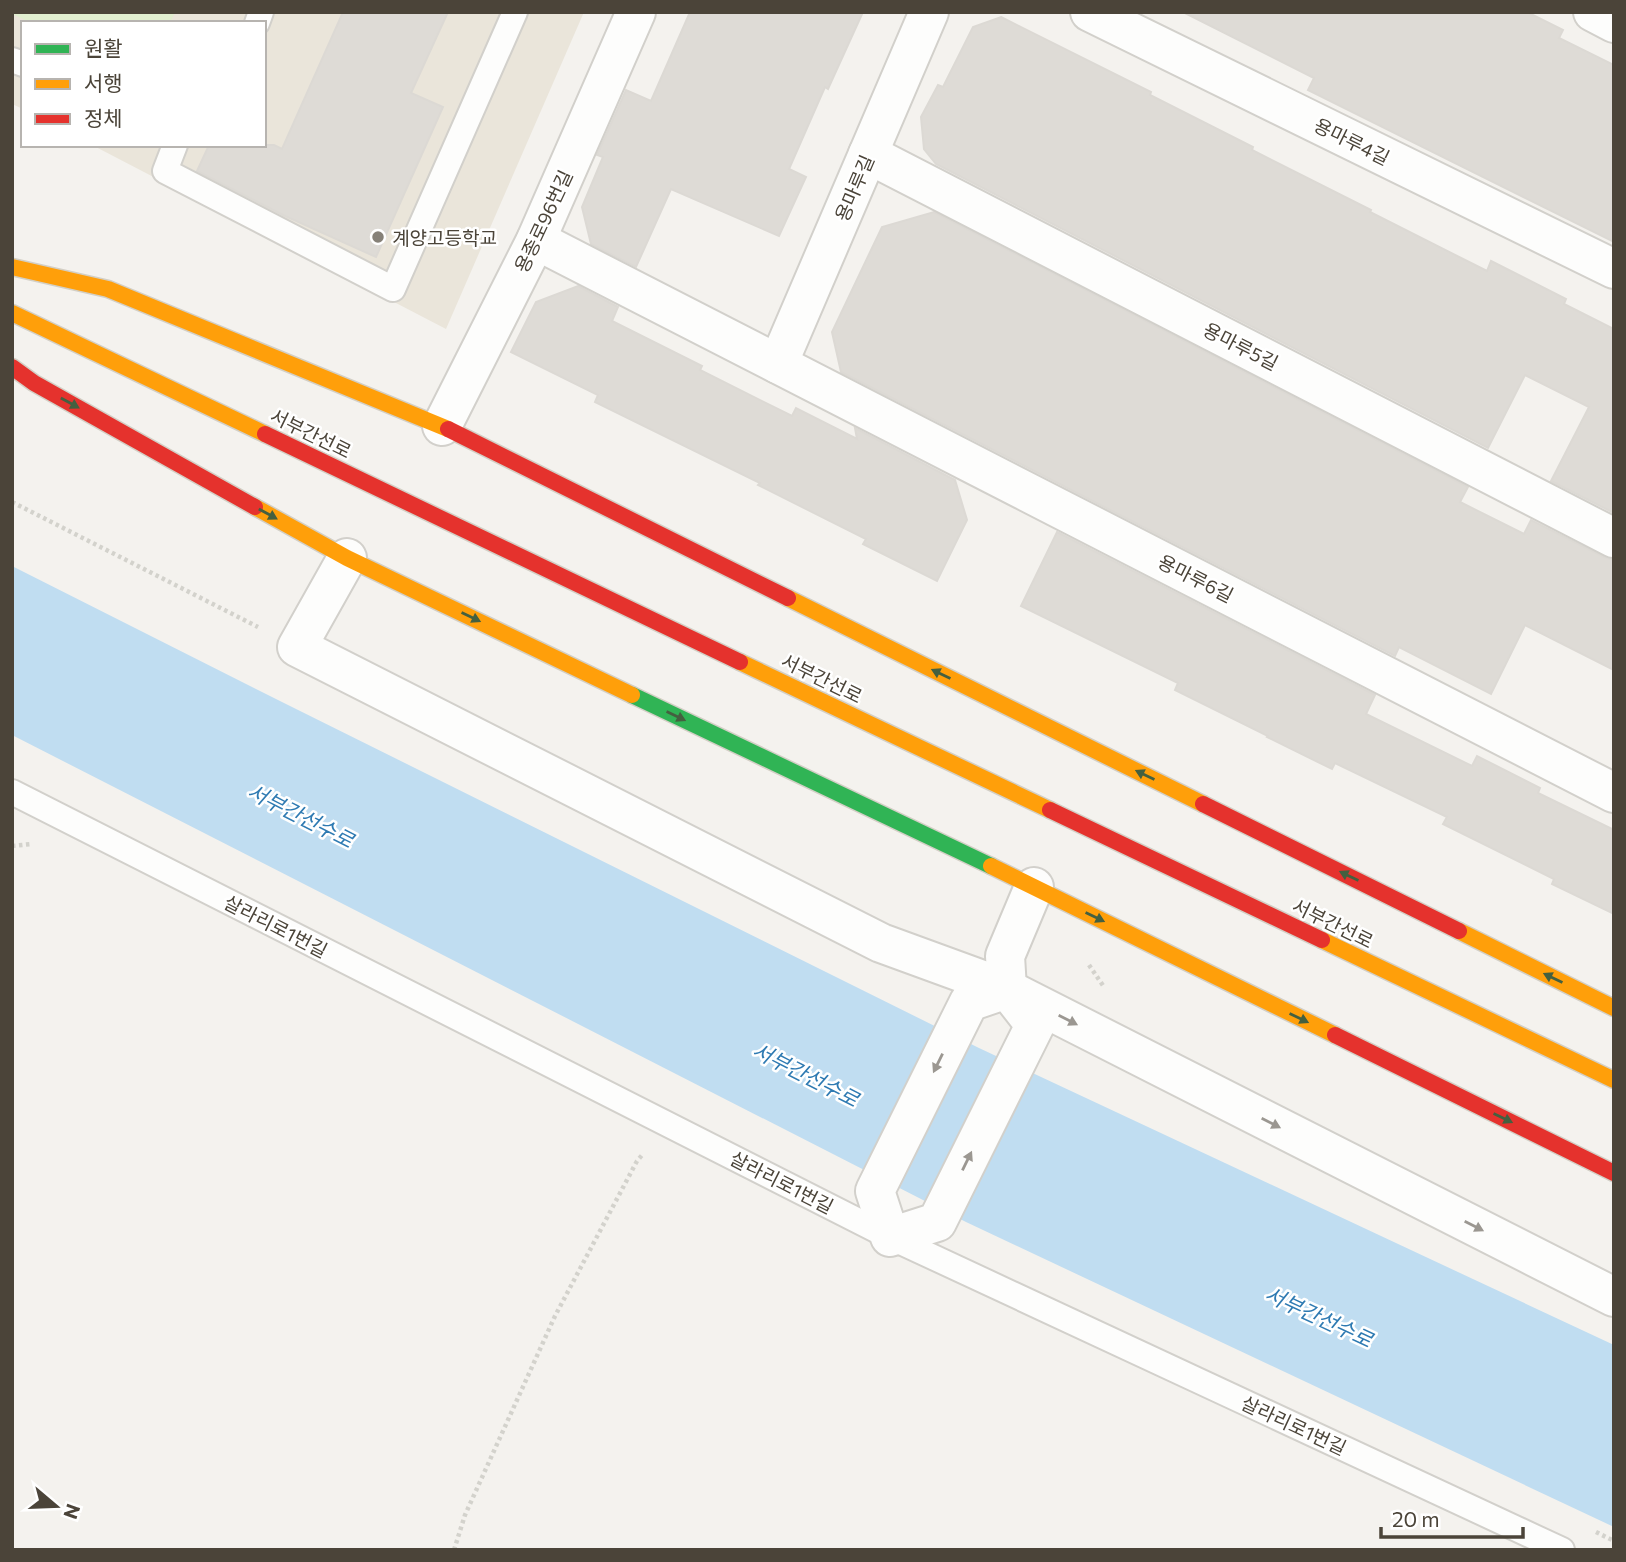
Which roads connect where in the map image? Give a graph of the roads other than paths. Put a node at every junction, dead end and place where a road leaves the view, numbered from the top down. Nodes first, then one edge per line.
1 (515, 12) edge
2 (636, 12) edge
3 (929, 12) edge
4 (1090, 12) edge
5 (1592, 12) edge
6 (1614, 23) edge
7 (174, 147) edge
8 (868, 154) junction
9 (536, 240) junction
10 (12, 267) edge
11 (1614, 270) edge
12 (12, 313) edge
13 (778, 364) junction
14 (12, 367) edge
15 (442, 426) junction
16 (1614, 538) edge
17 (347, 558) junction
18 (12, 792) edge
19 (1614, 793) edge
20 (1034, 887) junction
21 (1007, 989) junction
22 (1614, 1008) edge
23 (1614, 1080) edge
24 (1614, 1173) edge
25 (890, 1237) junction
26 (1614, 1297) edge
27 (1562, 1550) edge

1 - 7 lane
2 - 9 street, 용종로96번길
3 - 8 street, 용마루길
4 - 11 street, 용마루4길
5 - 6 street
8 - 13 street, 용마루길
8 - 16 street, 용마루5길
9 - 13 street, 용마루6길
9 - 15 street, 용종로96번길
10 - 15 street
12 - 23 street, 서부간선로
13 - 19 street, 용마루6길
14 -> 17 street
22 -> 15 street
17 -> 20 street
17 - 21 street
18 - 25 lane, 살라리로1번길
20 - 21 street
20 -> 24 street
21 -> 25 street
25 -> 21 street
21 -> 26 street
25 - 27 lane, 살라리로1번길

